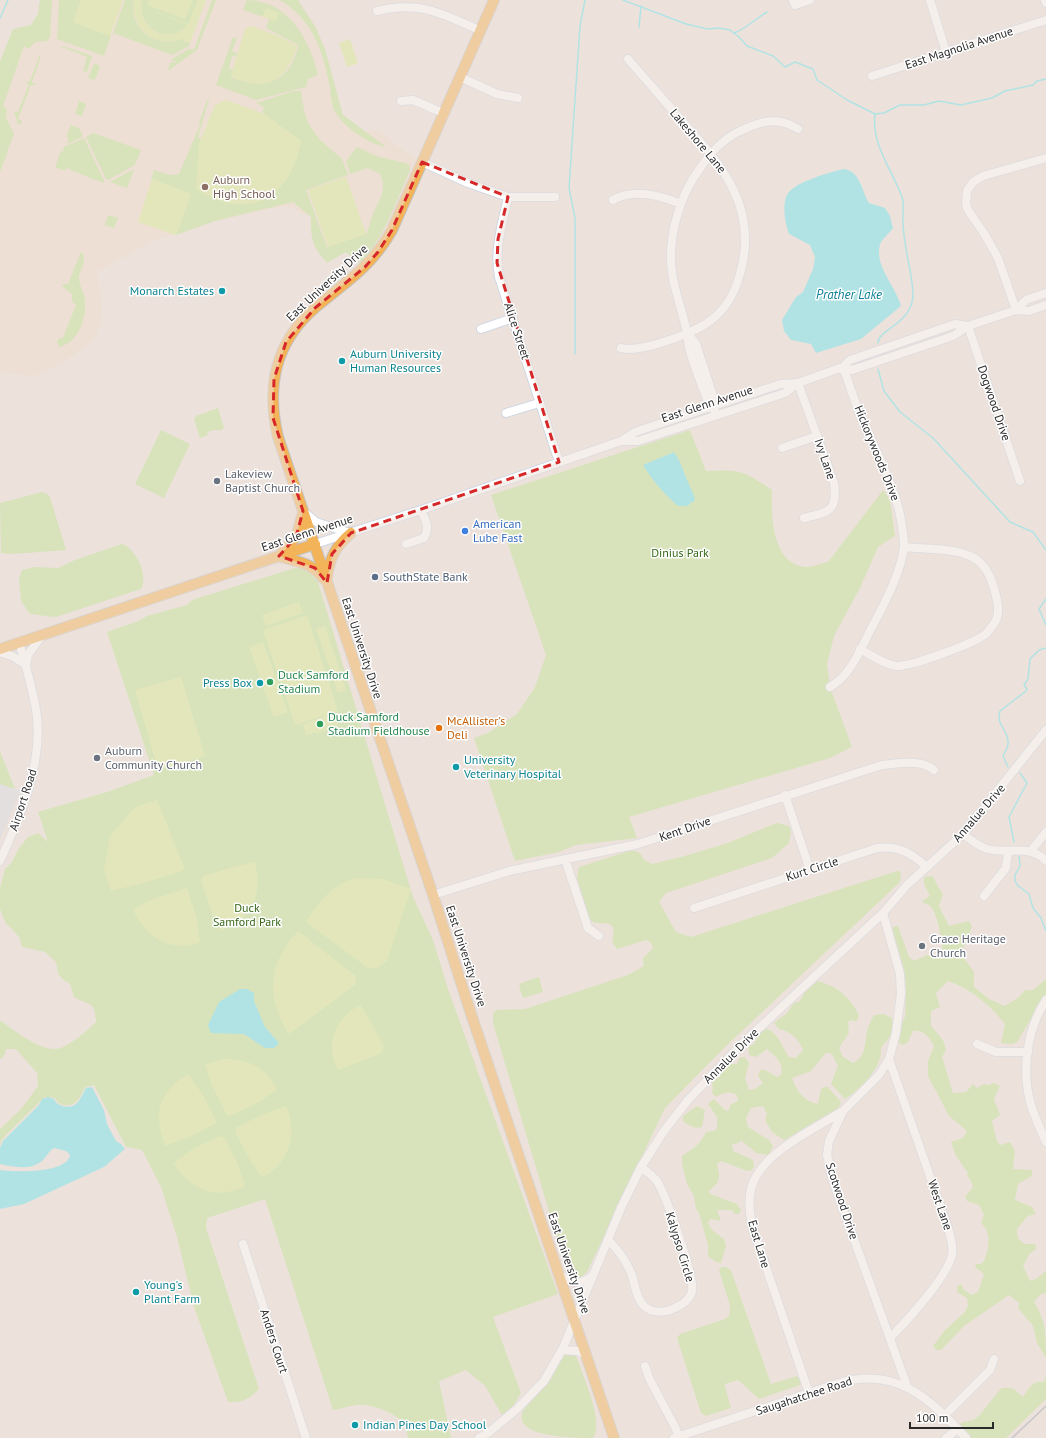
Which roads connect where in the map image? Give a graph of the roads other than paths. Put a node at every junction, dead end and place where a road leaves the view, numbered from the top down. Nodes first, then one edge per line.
1 (494, 0) edge
2 (810, 0) edge
3 (930, 0) edge
4 (794, 2) edge
5 (377, 11) dead end
6 (1046, 20) edge
7 (481, 31) junction
8 (946, 52) junction
9 (628, 59) dead end
10 (872, 76) dead end
11 (460, 77) junction
12 (518, 98) dead end
13 (401, 101) dead end
14 (443, 113) junction
15 (798, 129) dead end
16 (711, 152) junction
17 (1046, 158) edge
18 (422, 162) junction
19 (508, 197) junction
20 (555, 198) dead end
21 (613, 200) dead end
22 (681, 204) junction
23 (1046, 293) edge
24 (1046, 305) edge
25 (1016, 310) junction
26 (513, 318) junction
27 (968, 326) junction
28 (481, 329) dead end
29 (688, 334) junction
30 (621, 348) dead end
31 (843, 367) junction
32 (798, 383) junction
33 (539, 402) junction
34 (713, 406) junction
35 (506, 413) dead end
36 (716, 415) junction
37 (817, 436) junction
38 (621, 441) junction
39 (782, 448) dead end
40 (559, 462) junction
41 (1020, 481) dead end
42 (421, 510) junction
43 (303, 511) junction
44 (804, 518) dead end
45 (351, 533) junction
46 (315, 544) junction
47 (406, 544) dead end
48 (904, 547) junction
49 (279, 556) junction
50 (327, 583) junction
51 (42, 635) junction
52 (19, 642) junction
53 (0, 649) edge
54 (860, 649) junction
55 (0, 652) edge
56 (26, 665) junction
57 (830, 687) dead end
58 (1046, 730) edge
59 (934, 770) dead end
60 (785, 795) junction
61 (1046, 832) edge
62 (963, 834) junction
63 (1008, 851) junction
64 (1031, 851) junction
65 (565, 859) junction
66 (1046, 861) edge
67 (0, 862) edge
68 (927, 867) junction
69 (810, 870) junction
70 (433, 896) junction
71 (984, 896) dead end
72 (694, 908) dead end
73 (883, 913) junction
74 (599, 936) dead end
75 (1046, 1000) edge
76 (977, 1044) dead end
77 (1028, 1052) junction
78 (889, 1058) junction
79 (843, 1111) junction
80 (1046, 1142) edge
81 (641, 1167) junction
82 (607, 1242) junction
83 (243, 1244) dead end
84 (560, 1275) junction
85 (592, 1276) junction
86 (574, 1318) junction
87 (890, 1338) junction
88 (562, 1350) junction
89 (587, 1356) junction
90 (994, 1359) dead end
91 (644, 1366) dead end
92 (907, 1386) junction
93 (810, 1393) junction
94 (944, 1416) junction
95 (958, 1429) junction
96 (306, 1438) edge
97 (479, 1438) edge
98 (614, 1438) edge
99 (677, 1438) edge
100 (946, 1438) edge
101 (966, 1438) edge

1 - 7 main road, East University Drive
2 - 4 street
3 - 8 street
5 - 7 street
6 - 8 street, East Magnolia Avenue
7 - 11 main road, East University Drive
8 - 10 street, East Magnolia Avenue
9 - 16 street, Lakeshore Lane
11 - 12 street
11 - 14 main road, East University Drive
13 - 14 street
14 - 18 main road, East University Drive
15 - 16 street
16 - 22 street
16 - 29 street, Lakeshore Lane
17 - 25 street
18 - 19 street
18 - 43 main road, East University Drive
19 - 20 street
19 - 26 street, Alice Street
21 - 22 street
22 - 29 street
23 - 25 street, East Glenn Avenue
24 - 25 street, East Glenn Avenue
25 - 27 street, East Glenn Avenue
26 - 28 street
26 - 33 street, Alice Street
27 - 31 street, East Glenn Avenue
27 - 41 street, Dogwood Drive
29 - 30 street, Lakeshore Lane
29 - 34 street
31 - 32 street, East Glenn Avenue
31 - 48 street, Hickorywoods Drive
32 - 34 street, East Glenn Avenue
32 - 36 street, East Glenn Avenue
32 - 37 street, Ivy Lane
33 - 35 street
33 - 40 street, Alice Street
34 - 36 street
34 - 38 street, East Glenn Avenue
36 - 38 street, East Glenn Avenue
37 - 39 street
37 - 44 street, Ivy Lane
38 - 40 street, East Glenn Avenue
40 - 42 street, East Glenn Avenue
42 - 45 street, East Glenn Avenue
42 - 47 street
43 - 45 street
43 - 46 main road, East University Drive
43 - 49 main road
45 - 46 street, East Glenn Avenue
45 - 50 main road
46 - 49 main road, East Glenn Avenue
46 - 50 main road, East University Drive
48 - 54 street, Hickorywoods Drive
48 - 54 street
49 - 50 main road
49 - 51 main road, East Glenn Avenue
50 - 70 main road, East University Drive
51 - 52 main road, East Glenn Avenue
51 - 56 street
52 - 53 main road, East Glenn Avenue
52 - 56 street, Airport Road
54 - 57 street, Hickorywoods Drive
55 - 56 street
56 - 67 street, Airport Road
58 - 62 street, Annalue Drive
59 - 60 street, Kent Drive
60 - 65 street, Kent Drive
60 - 69 street
61 - 64 street
62 - 63 street
62 - 68 street, Annalue Drive
63 - 64 street
63 - 71 street
64 - 66 street
65 - 70 street, Kent Drive
65 - 74 street
68 - 69 street, Kurt Circle
68 - 73 street, Annalue Drive
69 - 72 street, Kurt Circle
70 - 84 main road, East University Drive
73 - 78 street, Scotwood Drive
73 - 81 street, Annalue Drive
75 - 77 street
76 - 77 street
77 - 80 street
78 - 79 street, Scotwood Drive
78 - 87 street, West Lane
79 - 87 street, Scotwood Drive
79 - 93 street, East Lane
81 - 82 street, Annalue Drive
81 - 82 street, Kalypso Circle
82 - 85 street, Annalue Drive
83 - 96 street, Anders Court
84 - 85 street
84 - 86 main road, East University Drive
85 - 86 street, Annalue Drive
86 - 88 street, Annalue Drive
86 - 89 main road, East University Drive
87 - 92 street, Scotwood Drive
88 - 89 street
88 - 97 street, Annalue Drive
89 - 98 main road, East University Drive
90 - 94 street
91 - 99 street
92 - 93 street, Saugahatchee Road
92 - 94 street, Saugahatchee Road
93 - 99 street, Saugahatchee Road
94 - 95 street, Saugahatchee Road
95 - 100 street
95 - 101 street, Saugahatchee Road

